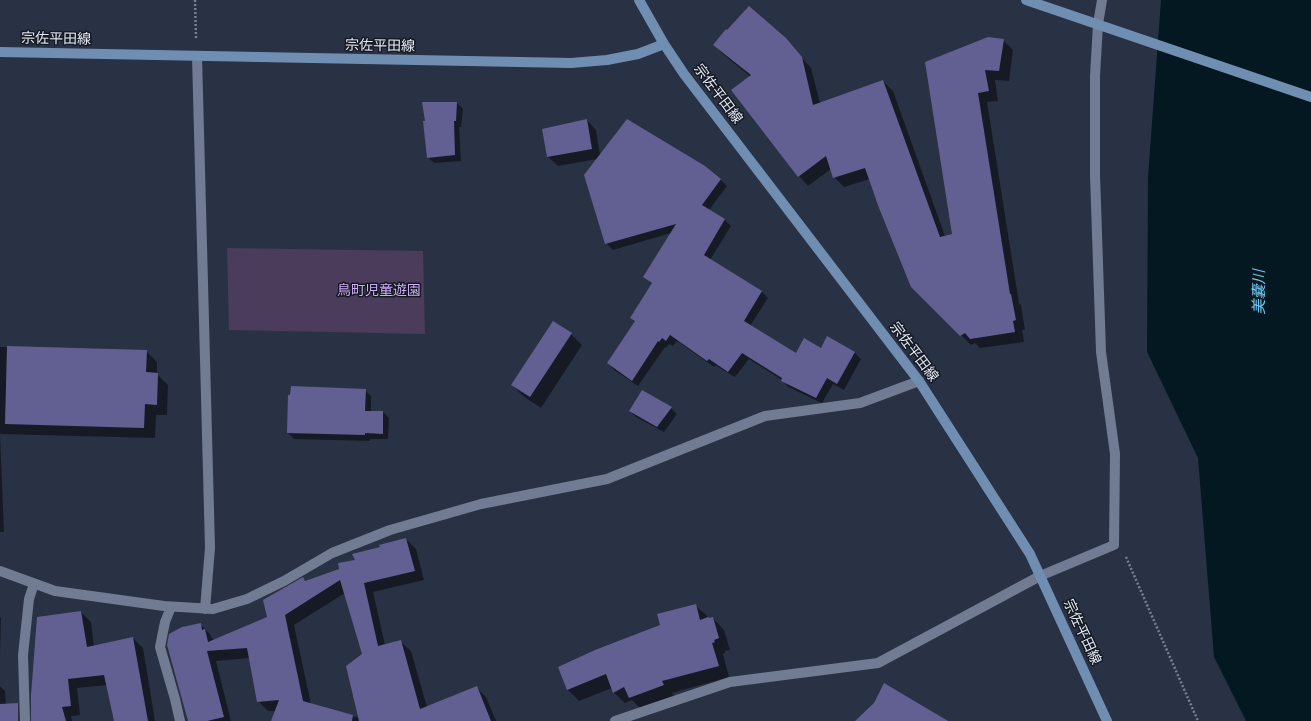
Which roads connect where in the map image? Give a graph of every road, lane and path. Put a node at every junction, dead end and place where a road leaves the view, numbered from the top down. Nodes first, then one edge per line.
1 (195, 0) edge
2 (639, 0) edge
3 (1026, 0) edge
4 (1102, 0) edge
5 (1098, 24) junction
6 (664, 44) junction
7 (0, 52) edge
8 (196, 56) junction
9 (1311, 97) edge
10 (919, 381) junction
11 (1114, 545) junction
12 (0, 571) edge
13 (1040, 576) junction
14 (34, 584) junction
15 (171, 607) junction
16 (205, 609) junction
17 (25, 721) edge
18 (180, 721) edge
19 (615, 721) edge
20 (1107, 721) edge
21 (1198, 721) edge

1 - 8 path
2 - 6 main road
3 - 5 main road
4 - 5 street
5 - 9 main road
5 - 11 street
6 - 8 main road, 宗佐平田線
6 - 10 main road, 宗佐平田線
7 - 8 main road, 宗佐平田線
8 - 16 street
10 - 13 main road, 宗佐平田線
10 - 16 street
11 - 13 street
11 - 21 path
12 - 14 street
13 - 19 street
13 - 20 main road, 宗佐平田線
14 - 15 street
14 - 17 street
15 - 16 street
15 - 18 street

